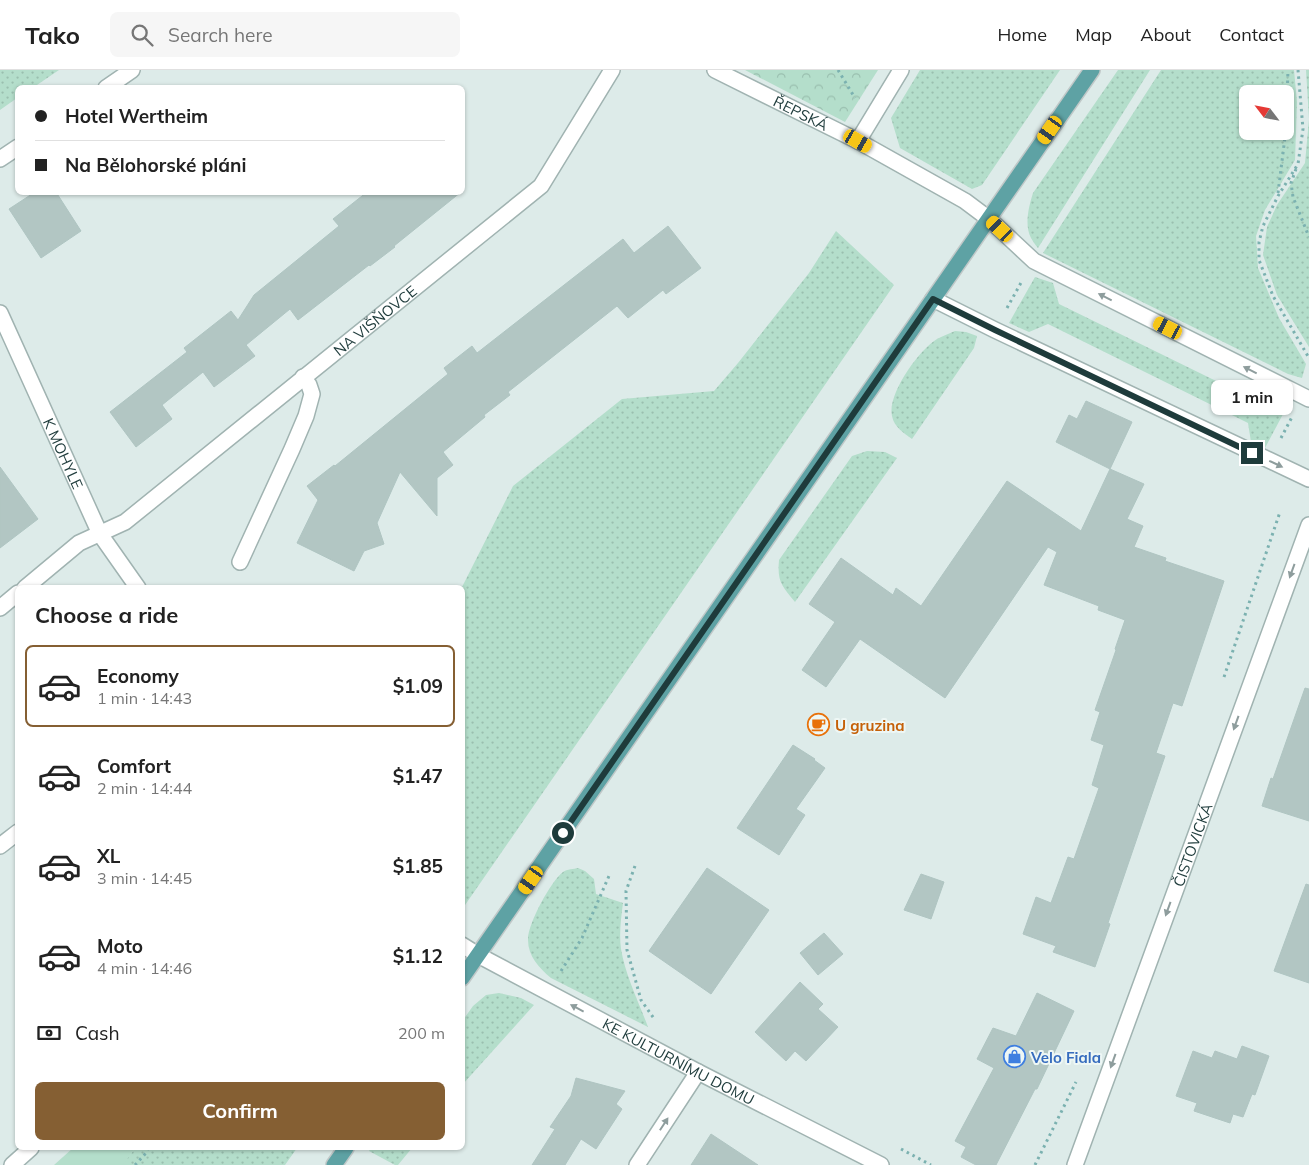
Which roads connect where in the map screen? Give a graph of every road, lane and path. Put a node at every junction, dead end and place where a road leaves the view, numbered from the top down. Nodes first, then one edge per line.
1 (132, 70) edge
2 (612, 70) edge
3 (715, 70) edge
4 (901, 70) edge
5 (1092, 70) edge
6 (1288, 70) edge
7 (1298, 70) edge
8 (110, 85) edge
9 (858, 141) junction
10 (15, 149) edge
11 (0, 159) edge
12 (1298, 164) junction
13 (1278, 196) junction
14 (989, 219) junction
15 (1309, 237) edge
16 (1023, 279) dead end
17 (933, 299) junction
18 (1005, 312) dead end
19 (0, 313) edge
20 (1309, 358) edge
21 (303, 377) junction
22 (1309, 400) edge
23 (1294, 414) dead end
24 (1280, 439) dead end
25 (1309, 479) edge
26 (1309, 525) edge
27 (100, 534) junction
28 (240, 562) dead end
29 (29, 585) edge
30 (136, 585) edge
31 (15, 596) edge
32 (0, 608) edge
33 (15, 834) edge
34 (0, 846) edge
35 (635, 866) dead end
36 (608, 876) dead end
37 (465, 947) edge
38 (478, 956) junction
39 (465, 974) edge
40 (549, 993) junction
41 (658, 1024) dead end
42 (698, 1072) junction
43 (896, 1147) dead end
44 (29, 1150) edge
45 (147, 1150) edge
46 (345, 1150) edge
47 (1075, 1163) edge
48 (12, 1165) edge
49 (135, 1165) edge
50 (334, 1165) edge
51 (637, 1165) edge
52 (881, 1165) edge
53 (932, 1165) edge

1 - 8 street
2 - 21 street, NA VIŠŇOVCE
3 - 9 street, ŘEPSKÁ
4 - 9 street
5 - 14 main road
6 - 13 path
7 - 12 path
9 - 14 street, ŘEPSKÁ
10 - 11 street
12 - 13 path
12 - 15 path
13 - 20 path
14 - 17 main road
22 -> 14 street, ŘEPSKÁ
16 - 18 path
17 -> 25 street
17 - 38 main road
19 - 27 street, K MOHYLE
21 - 27 street, NA VIŠŇOVCE
21 - 28 street
23 - 24 path
26 -> 47 street, ČISTOVICKÁ
27 - 29 street, NA VIŠŇOVCE
27 - 30 street, K MOHYLE
31 - 32 street
33 - 34 street
35 - 41 path
36 - 40 path
37 - 38 street
38 - 39 main road
38 - 40 street, KE KULTURNÍMU DOMU
42 -> 40 street, KE KULTURNÍMU DOMU
51 -> 42 street
42 - 52 street, KE KULTURNÍMU DOMU
43 - 53 path
44 - 48 street
45 - 49 path
46 - 50 main road

